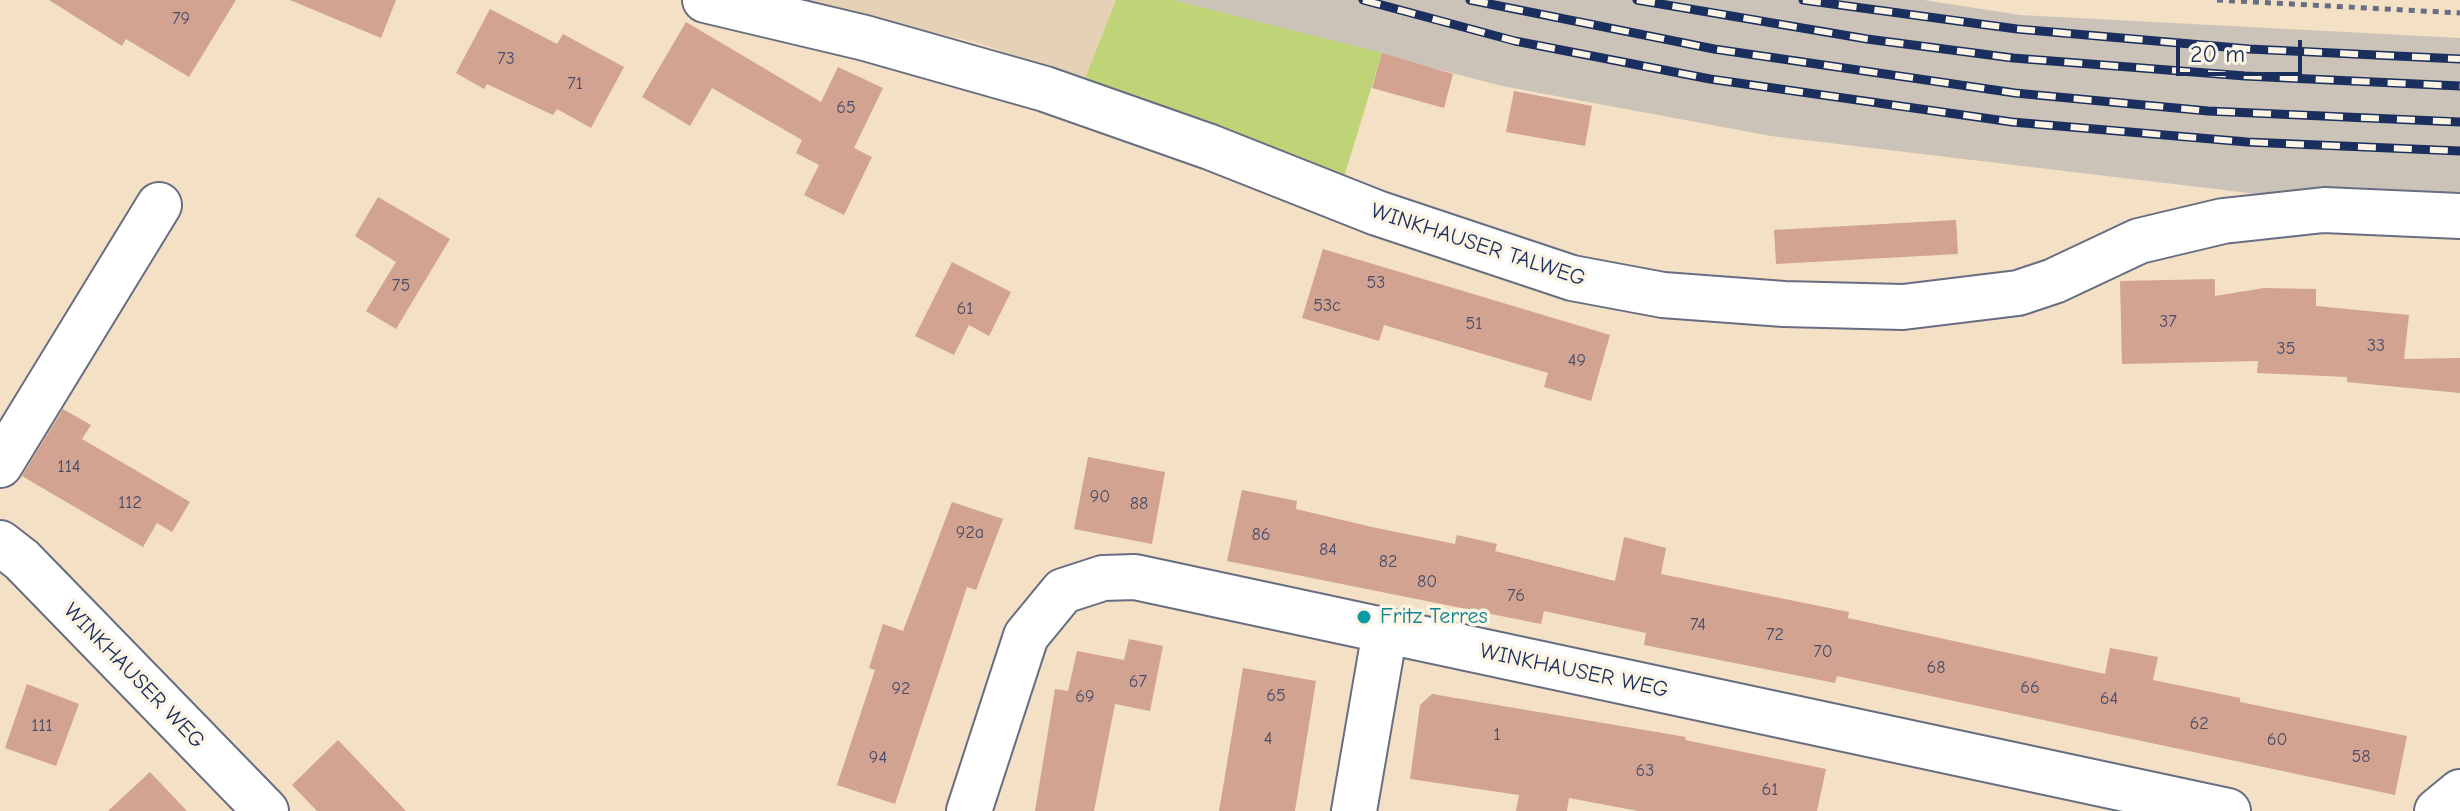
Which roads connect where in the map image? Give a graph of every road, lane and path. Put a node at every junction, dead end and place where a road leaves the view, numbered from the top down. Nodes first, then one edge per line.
1 (705, 0) edge
2 (2217, 0) edge
3 (2460, 13) edge
4 (159, 205) dead end
5 (2460, 216) edge
6 (0, 465) edge
7 (0, 543) edge
8 (1385, 631) junction
9 (2460, 792) edge
10 (266, 811) edge
11 (969, 811) edge
12 (1354, 811) edge
13 (2228, 811) edge
14 (2437, 811) edge

1 - 5 street, WINKHAUSER TALWEG
2 - 3 path
4 - 6 street
7 - 10 street, WINKHAUSER WEG
8 - 11 street, WINKHAUSER WEG
8 - 12 street
8 - 13 street, WINKHAUSER WEG
9 - 14 street

